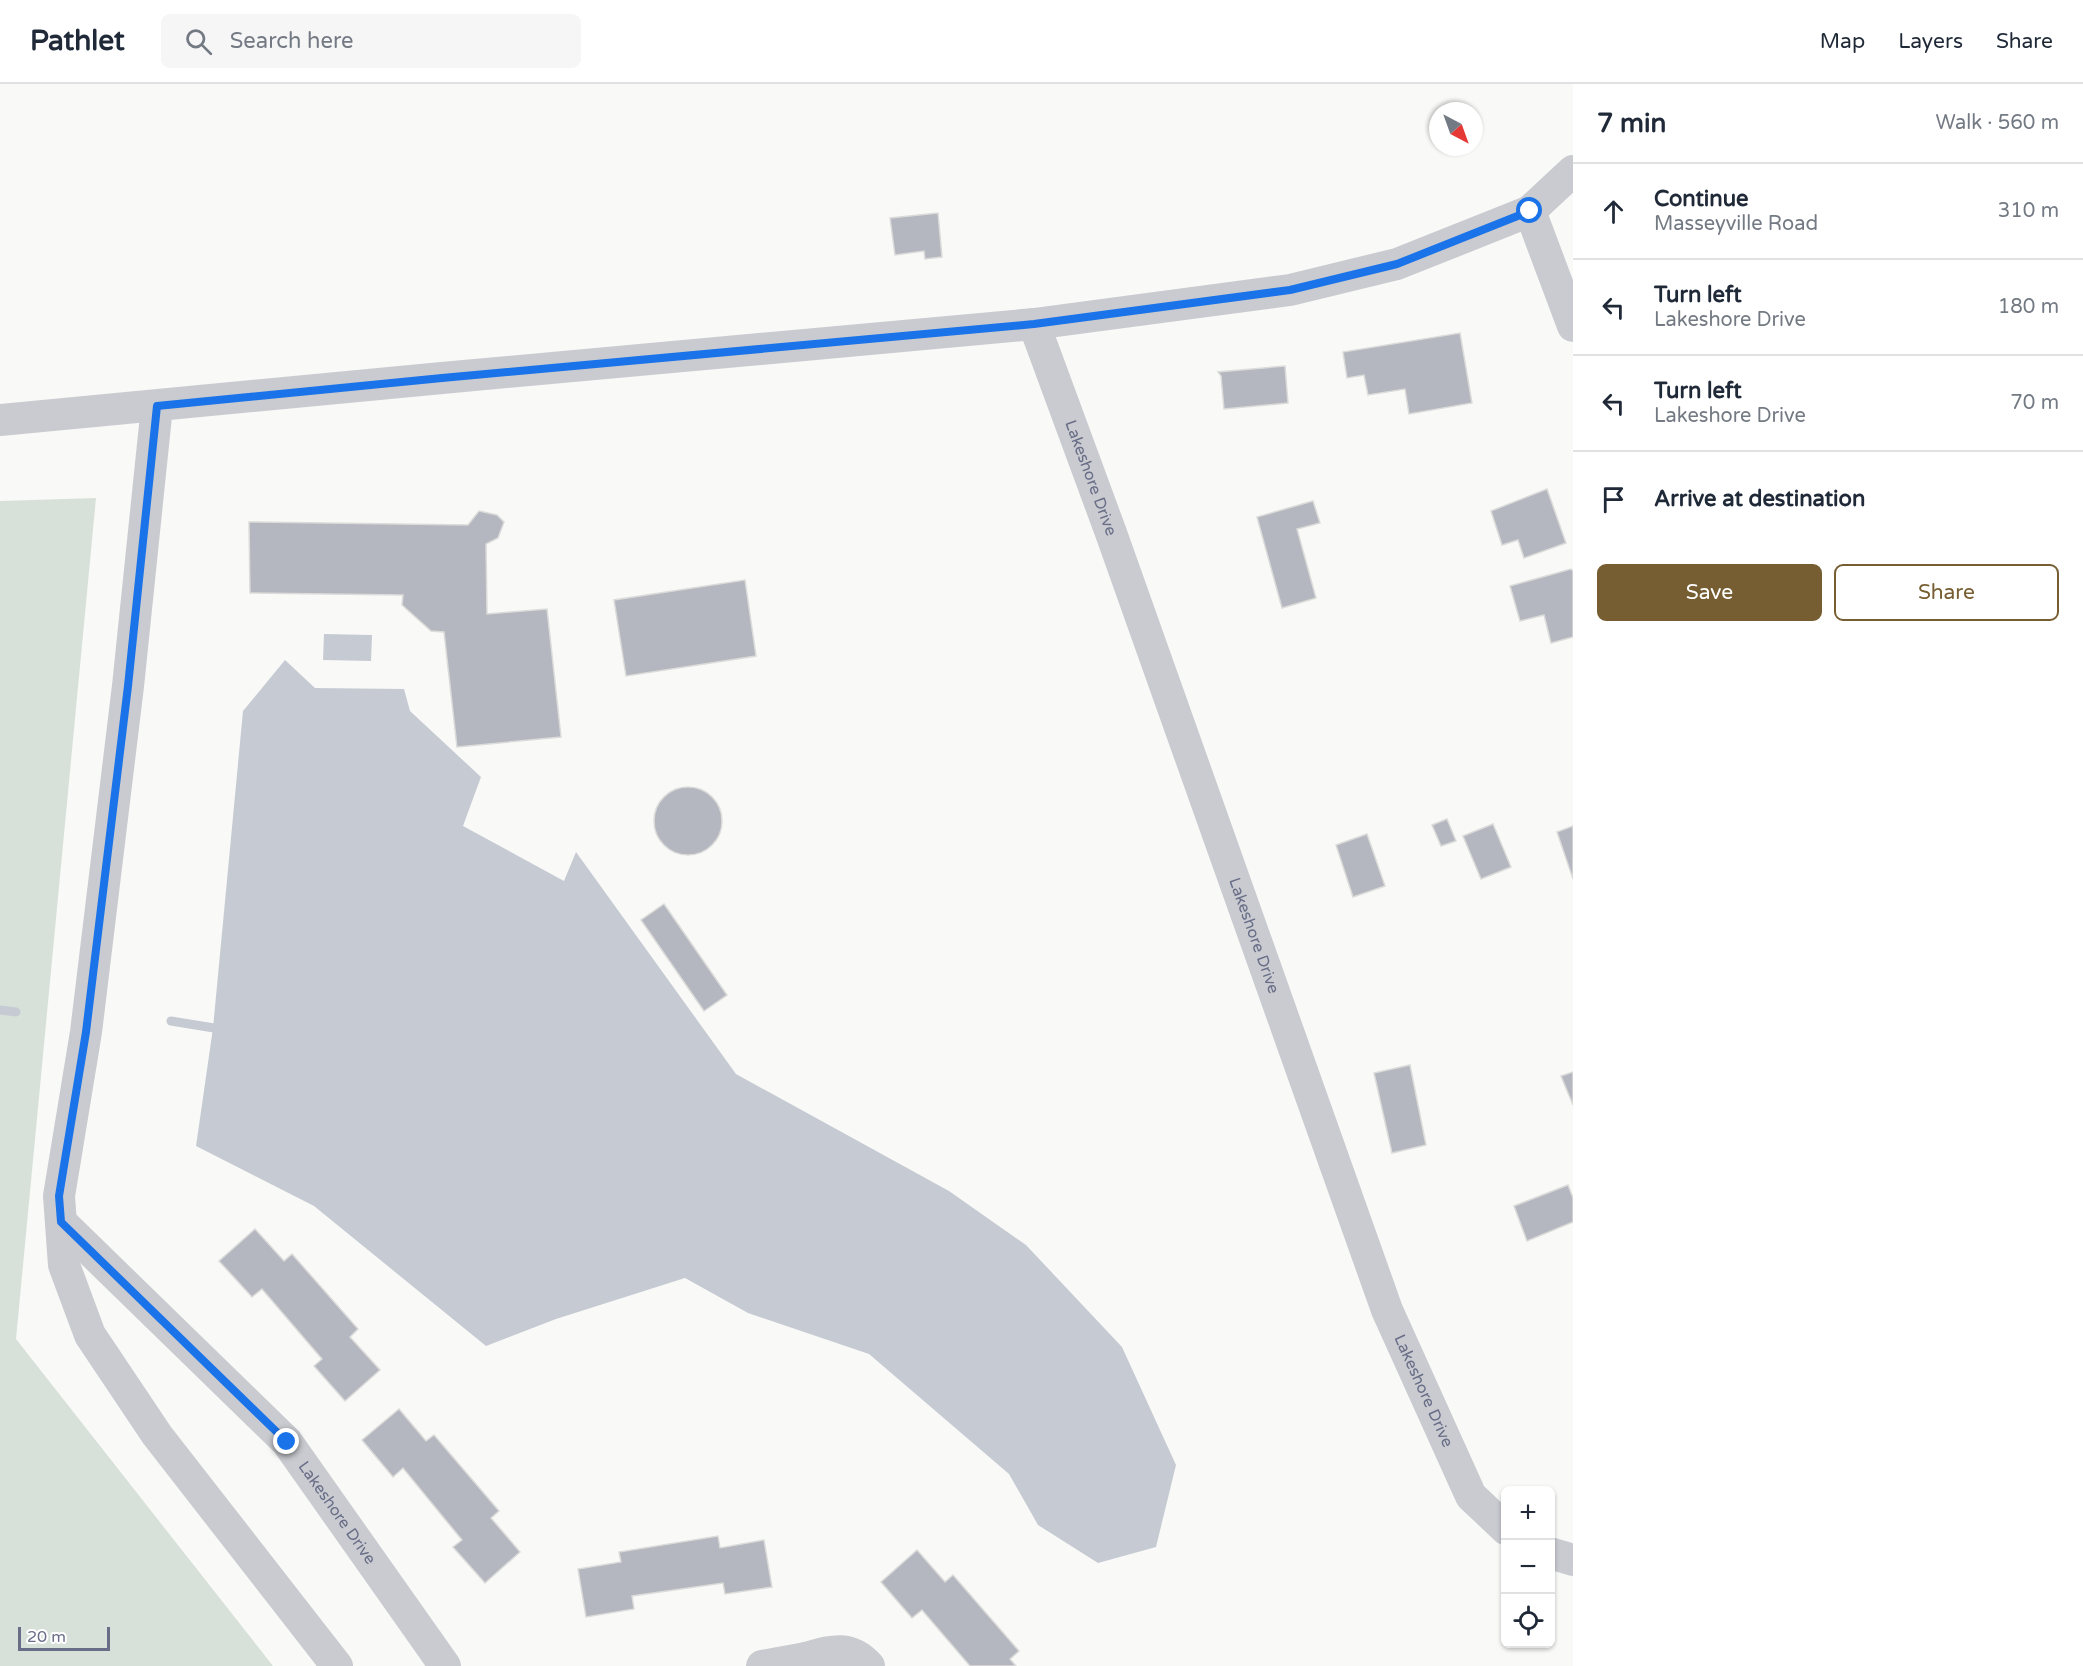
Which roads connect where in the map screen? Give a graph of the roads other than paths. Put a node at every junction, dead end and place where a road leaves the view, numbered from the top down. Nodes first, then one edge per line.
1 (1573, 171) edge
2 (1530, 211) junction
3 (1034, 324) junction
4 (1573, 326) edge
5 (157, 406) junction
6 (0, 420) edge
7 (61, 1222) junction
8 (1501, 1524) edge
9 (1555, 1554) edge
10 (1573, 1560) edge
11 (803, 1662) edge
12 (337, 1666) edge
13 (445, 1666) edge
14 (762, 1666) edge
15 (869, 1666) edge

1 - 2 street
2 - 3 street
2 - 4 street
3 - 5 street
3 - 8 street, Lakeshore Drive
5 - 6 street
5 - 7 street
7 - 12 street
7 - 13 street, Lakeshore Drive
9 - 10 street
11 - 14 street
11 - 15 street

